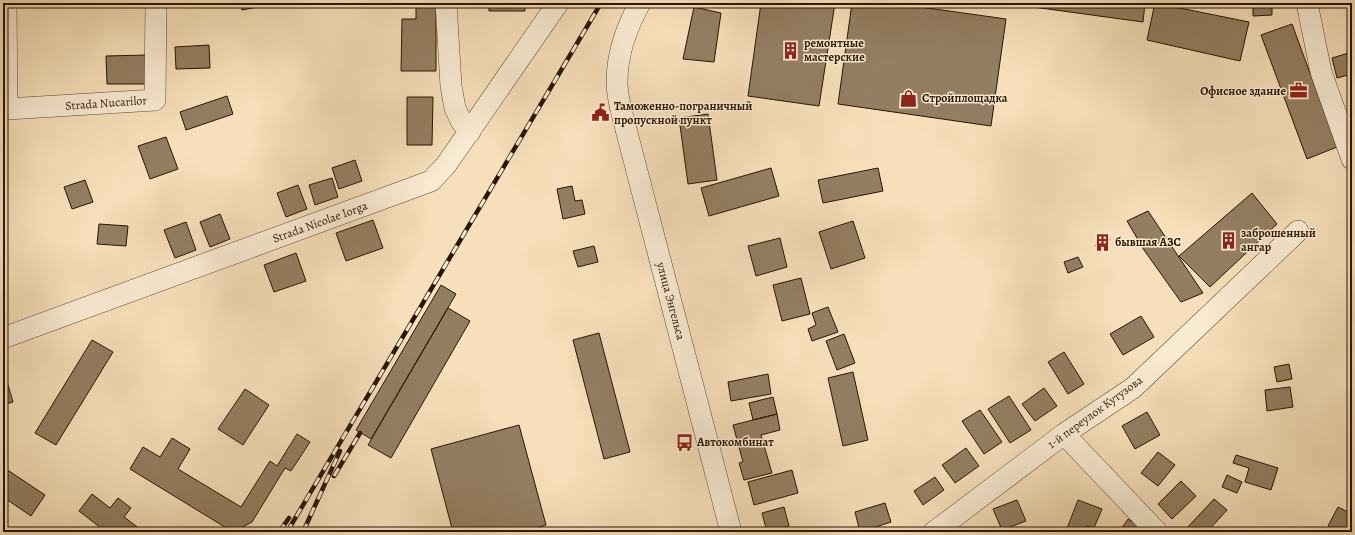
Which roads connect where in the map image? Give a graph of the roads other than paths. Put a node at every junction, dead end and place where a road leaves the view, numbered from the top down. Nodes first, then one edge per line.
1 (6, 3) edge
2 (156, 3) edge
3 (446, 3) edge
4 (558, 3) edge
5 (640, 3) edge
6 (1307, 3) edge
7 (470, 132) junction
8 (1352, 159) edge
9 (1298, 231) dead end
10 (3, 338) edge
11 (1064, 434) junction
12 (731, 532) edge
13 (934, 532) edge
14 (1157, 532) edge

1 - 2 street, Strada Nucarilor
3 - 7 street
4 - 7 street, Strada Nicolae Iorga
5 - 12 street, улица Энгельса
6 - 8 street
7 - 10 street, Strada Nicolae Iorga
9 - 11 street, 1-й переулок Кутузова
11 - 13 street, 1-й переулок Кутузова
11 - 14 street

